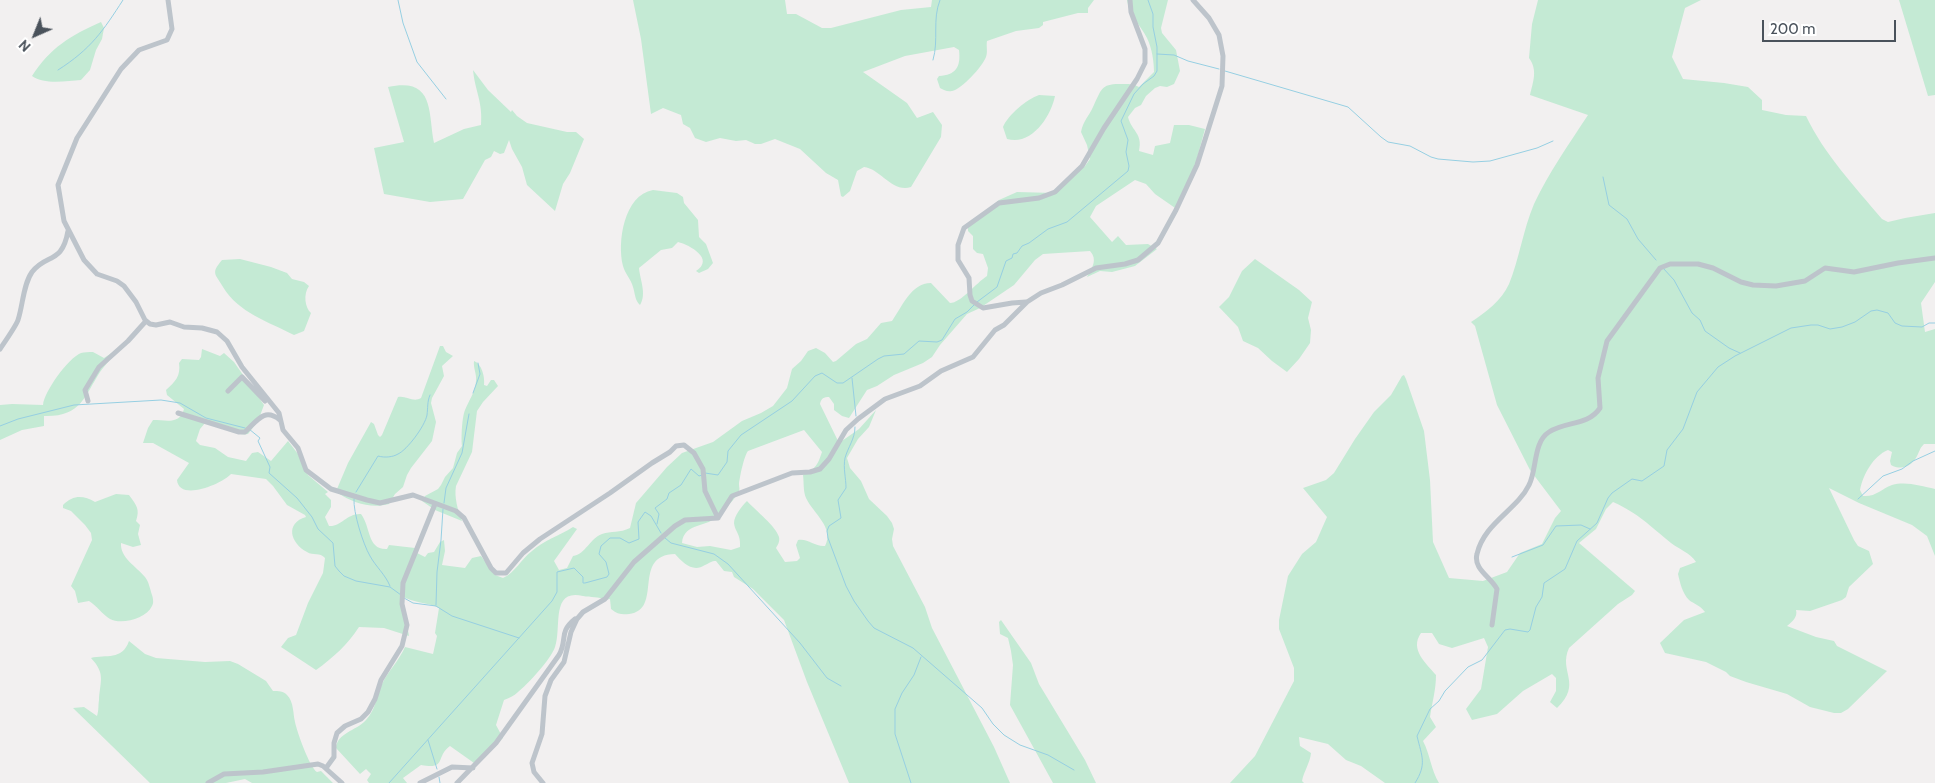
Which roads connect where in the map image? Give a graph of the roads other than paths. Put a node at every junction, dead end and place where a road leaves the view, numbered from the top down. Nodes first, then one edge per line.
1 (168, 0) edge
2 (1130, 0) edge
3 (1193, 0) edge
4 (68, 230) junction
5 (1935, 258) edge
6 (1027, 302) junction
7 (146, 321) junction
8 (0, 349) edge
9 (228, 391) dead end
10 (88, 401) dead end
11 (271, 405) junction
12 (178, 413) dead end
13 (281, 421) junction
14 (435, 504) junction
15 (718, 518) junction
16 (578, 618) junction
17 (1492, 624) dead end
18 (326, 768) junction
19 (473, 768) junction
20 (208, 783) edge
21 (342, 783) edge
22 (420, 783) edge
23 (457, 783) edge
24 (543, 783) edge

1 - 4 street
2 - 6 street
3 - 6 street
4 - 7 street
4 - 8 street
5 - 17 street
6 - 15 street
7 - 10 street
7 - 11 street
9 - 11 street
11 - 13 street
12 - 13 street
13 - 14 street
14 - 15 street
14 - 18 street
15 - 16 street
16 - 19 street
16 - 24 street
18 - 20 street
18 - 21 street
19 - 22 street
19 - 23 street

